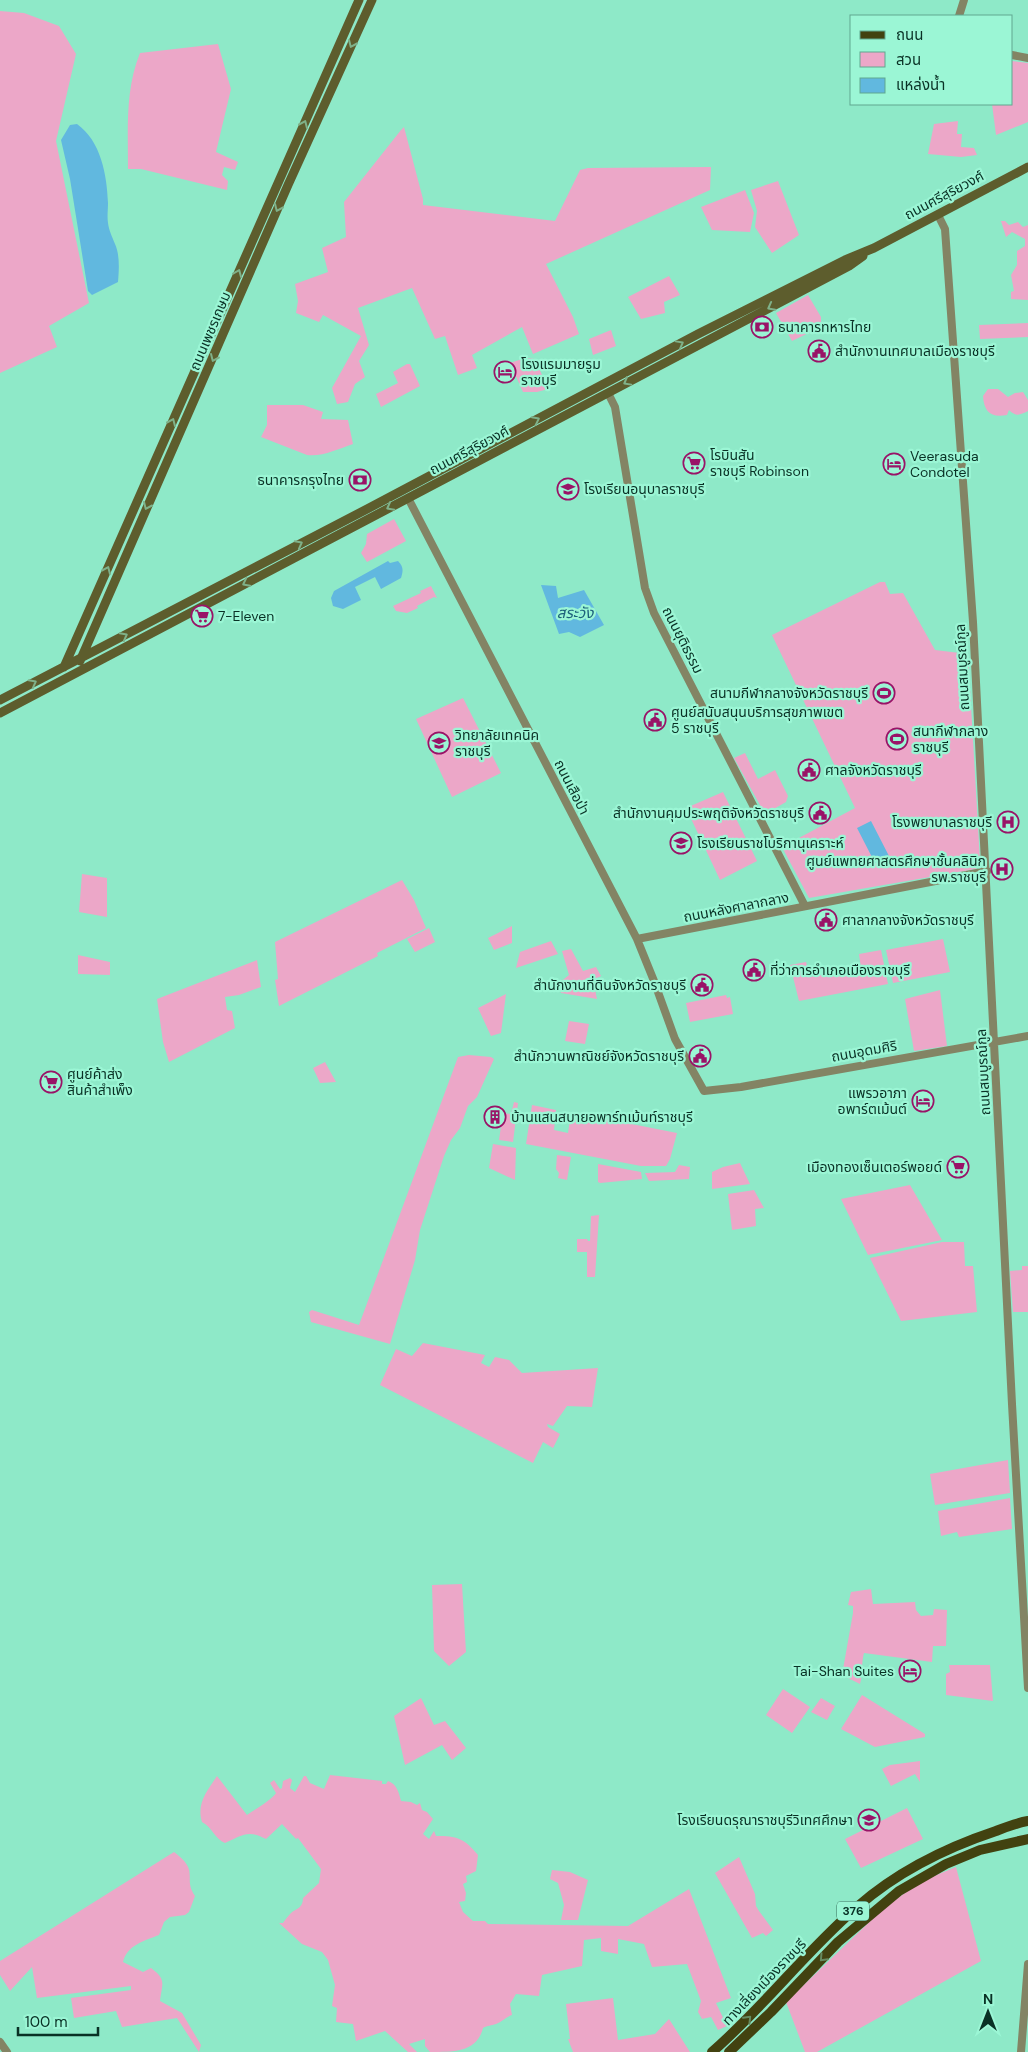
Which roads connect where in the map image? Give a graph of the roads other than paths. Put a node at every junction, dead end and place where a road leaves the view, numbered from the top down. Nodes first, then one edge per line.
1 (359, 0) edge
2 (372, 0) edge
3 (964, 0) edge
4 (959, 15) edge
5 (1013, 55) edge
6 (1028, 58) edge
7 (1028, 167) edge
8 (275, 188) junction
9 (285, 192) junction
10 (938, 214) junction
11 (874, 248) junction
12 (608, 393) junction
13 (463, 463) junction
14 (406, 494) junction
15 (81, 658) junction
16 (65, 666) junction
17 (75, 674) junction
18 (64, 679) junction
19 (0, 700) edge
20 (0, 713) edge
21 (987, 870) junction
22 (805, 906) junction
23 (637, 939) junction
24 (1028, 1036) edge
25 (994, 1042) junction
26 (704, 1091) joint
27 (1028, 1688) edge
28 (1028, 1815) edge
29 (1023, 1822) edge
30 (1028, 1828) edge
31 (1028, 1833) edge
32 (1028, 1840) edge
33 (1015, 1842) junction
34 (1028, 1848) edge
35 (879, 1898) junction
36 (834, 1930) junction
37 (838, 1942) junction
38 (1028, 1964) edge
39 (0, 2042) edge
40 (7, 2052) edge
41 (712, 2052) edge
42 (728, 2052) edge
43 (1021, 2052) edge

8 -> 1 main road, ถนนเพชรเกษม
2 -> 9 main road, ถนนเพชรเกษม
3 - 4 street
5 - 6 street
7 - 10 main road, ถนนศรีสุริยวงศ์
8 - 9 main road
16 -> 8 main road, ถนนเพชรเกษม
9 -> 15 main road, ถนนเพชรเกษม
10 - 11 main road, ถนนศรีสุริยวงศ์
10 - 21 street, ถนนสมบูรณ์กูล
11 -> 12 main road, ถนนศรีสุริยวงศ์
13 -> 11 main road, ถนนศรีสุริยวงศ์
12 - 13 main road, ถนนศรีสุริยวงศ์
12 - 22 street, ถนนยุติธรรม
13 - 14 main road, ถนนศรีสุริยวงศ์
15 -> 14 main road, ถนนศรีสุริยวงศ์
14 -> 17 main road, ถนนศรีสุริยวงศ์
14 - 23 street, ถนนเสือป่า
15 - 16 main road, ถนนศรีสุริยวงศ์
15 - 17 main road, ถนนเพชรเกษม
16 - 18 main road, ถนนเพชรเกษม
19 -> 16 main road
17 - 18 main road, ถนนศรีสุริยวงศ์
18 - 20 main road
21 - 22 street, ถนนหลังศาลากลาง
21 - 25 street, ถนนสมบูรณ์กูล
22 - 23 street, ถนนหลังศาลากลาง
23 - 26 street, ถนนเสือป่า
24 - 25 street, ถนนอุดมศิริ
25 - 26 street, ถนนอุดมศิริ
25 - 27 street, ถนนสมบูรณ์กูล
28 - 29 main road, ทางเลี่ยงเมืองราชบุรี
29 - 36 main road, ทางเลี่ยงเมืองราชบุรี / 376
30 - 35 main road, ทางเลี่ยงเมืองราชบุรี / 376
31 - 35 main road, ทางเลี่ยงเมืองราชบุรี / 376
32 - 33 main road, ทางเลี่ยงเมืองราชบุรี / 376
33 - 34 main road
33 - 37 main road, ทางเลี่ยงเมืองราชบุรี / 376
35 - 36 main road, ทางเลี่ยงเมืองราชบุรี / 376
35 - 37 main road, ทางเลี่ยงเมืองราชบุรี / 376
41 -> 36 main road, ทางเลี่ยงเมืองราชบุรี / 376
37 -> 42 main road, ทางเลี่ยงเมืองราชบุรี / 376
38 - 43 street
39 - 40 street

